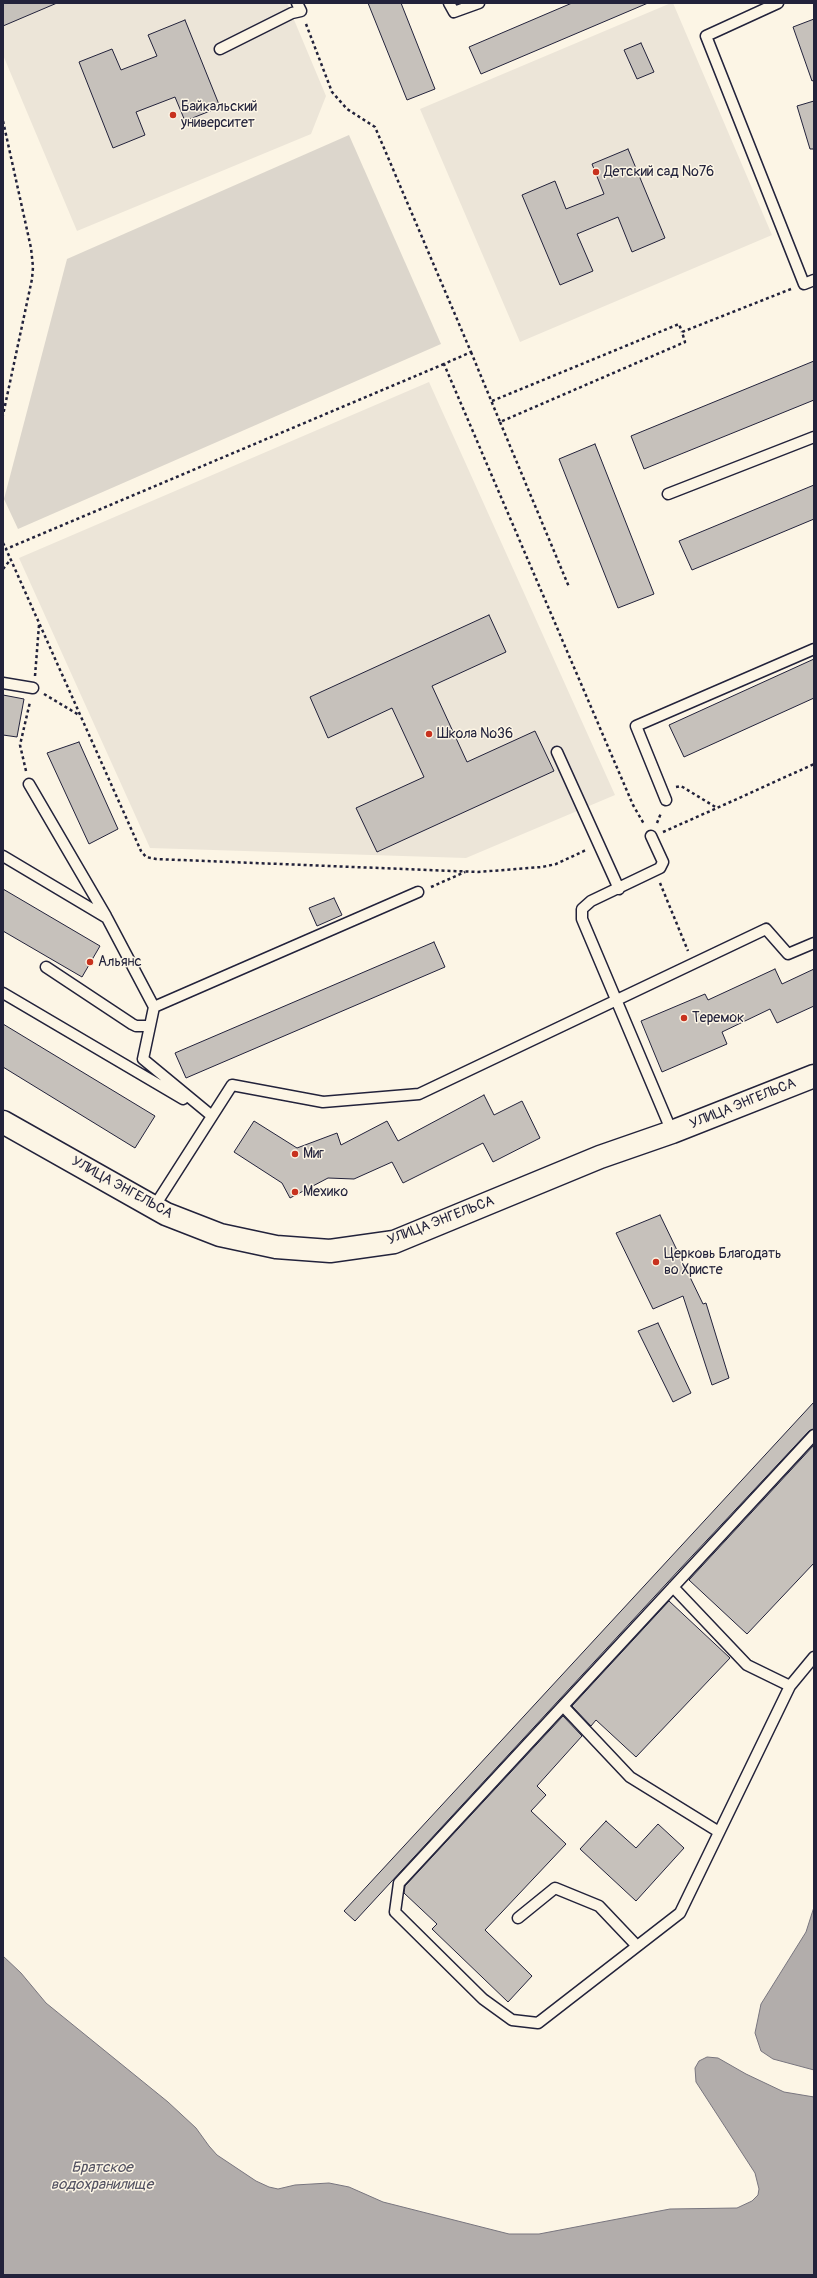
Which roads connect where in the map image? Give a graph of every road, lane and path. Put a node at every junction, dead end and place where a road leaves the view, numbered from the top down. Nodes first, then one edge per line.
1 (449, 3) edge
2 (479, 3) edge
3 (778, 3) edge
4 (299, 7) edge
5 (220, 49) dead end
6 (3, 121) edge
7 (814, 280) edge
8 (804, 284) junction
9 (682, 332) junction
10 (471, 352) junction
11 (444, 364) junction
12 (492, 402) junction
13 (3, 415) edge
14 (500, 422) junction
15 (814, 437) edge
16 (668, 494) dead end
17 (3, 543) edge
18 (6, 549) junction
19 (11, 560) junction
20 (3, 569) edge
21 (569, 587) dead end
22 (39, 624) junction
23 (814, 649) edge
24 (3, 683) edge
25 (33, 688) junction
26 (80, 716) junction
27 (557, 752) dead end
28 (814, 764) edge
29 (29, 784) joint
30 (666, 800) junction
31 (717, 808) junction
32 (651, 836) junction
33 (600, 844) junction
34 (3, 856) edge
35 (465, 872) junction
36 (655, 872) junction
37 (619, 888) junction
38 (418, 892) joint
39 (106, 918) junction
40 (814, 943) edge
41 (693, 962) junction
42 (46, 967) dead end
43 (3, 993) edge
44 (616, 1000) junction
45 (154, 1006) junction
46 (150, 1026) junction
47 (814, 1076) edge
48 (212, 1116) junction
49 (3, 1122) edge
50 (672, 1132) junction
51 (154, 1207) junction
52 (814, 1435) edge
53 (673, 1587) junction
54 (814, 1657) edge
55 (790, 1686) junction
56 (563, 1706) junction
57 (720, 1832) junction
58 (518, 1918) dead end
59 (637, 1946) junction

1 - 2 lane
3 - 8 lane
4 - 5 lane
4 - 10 path
6 - 13 path
7 - 8 lane
8 - 9 path
9 - 12 path
9 - 14 path
10 - 11 path
10 - 12 path
11 - 18 path
11 - 32 path
12 - 14 path
14 - 21 path
15 - 16 lane
17 - 18 path
18 - 19 path
19 - 20 path
19 - 22 path
22 - 25 path
22 - 26 path
23 - 30 lane
24 - 25 lane
25 - 26 path
25 - 29 path
26 - 35 path
27 - 33 lane
28 - 31 path
29 - 39 lane
30 - 31 path
30 - 32 path
31 - 32 path
32 - 36 lane
33 - 35 path
33 - 37 lane
34 - 39 lane
35 - 38 path
36 - 37 lane
36 - 41 path
37 - 44 lane
38 - 45 lane
39 - 45 lane
40 - 41 lane
41 - 44 lane
42 - 46 lane
43 - 48 lane
44 - 48 lane
44 - 50 lane
45 - 46 lane
46 - 48 lane
47 - 50 street, УЛИЦА ЭНГЕЛЬСА
48 - 51 lane
49 - 51 street, УЛИЦА ЭНГЕЛЬСА
50 - 51 street, УЛИЦА ЭНГЕЛЬСА
52 - 53 lane
53 - 55 lane
53 - 56 lane
54 - 55 lane
55 - 57 lane
56 - 57 lane
56 - 59 lane
57 - 59 lane
58 - 59 lane

